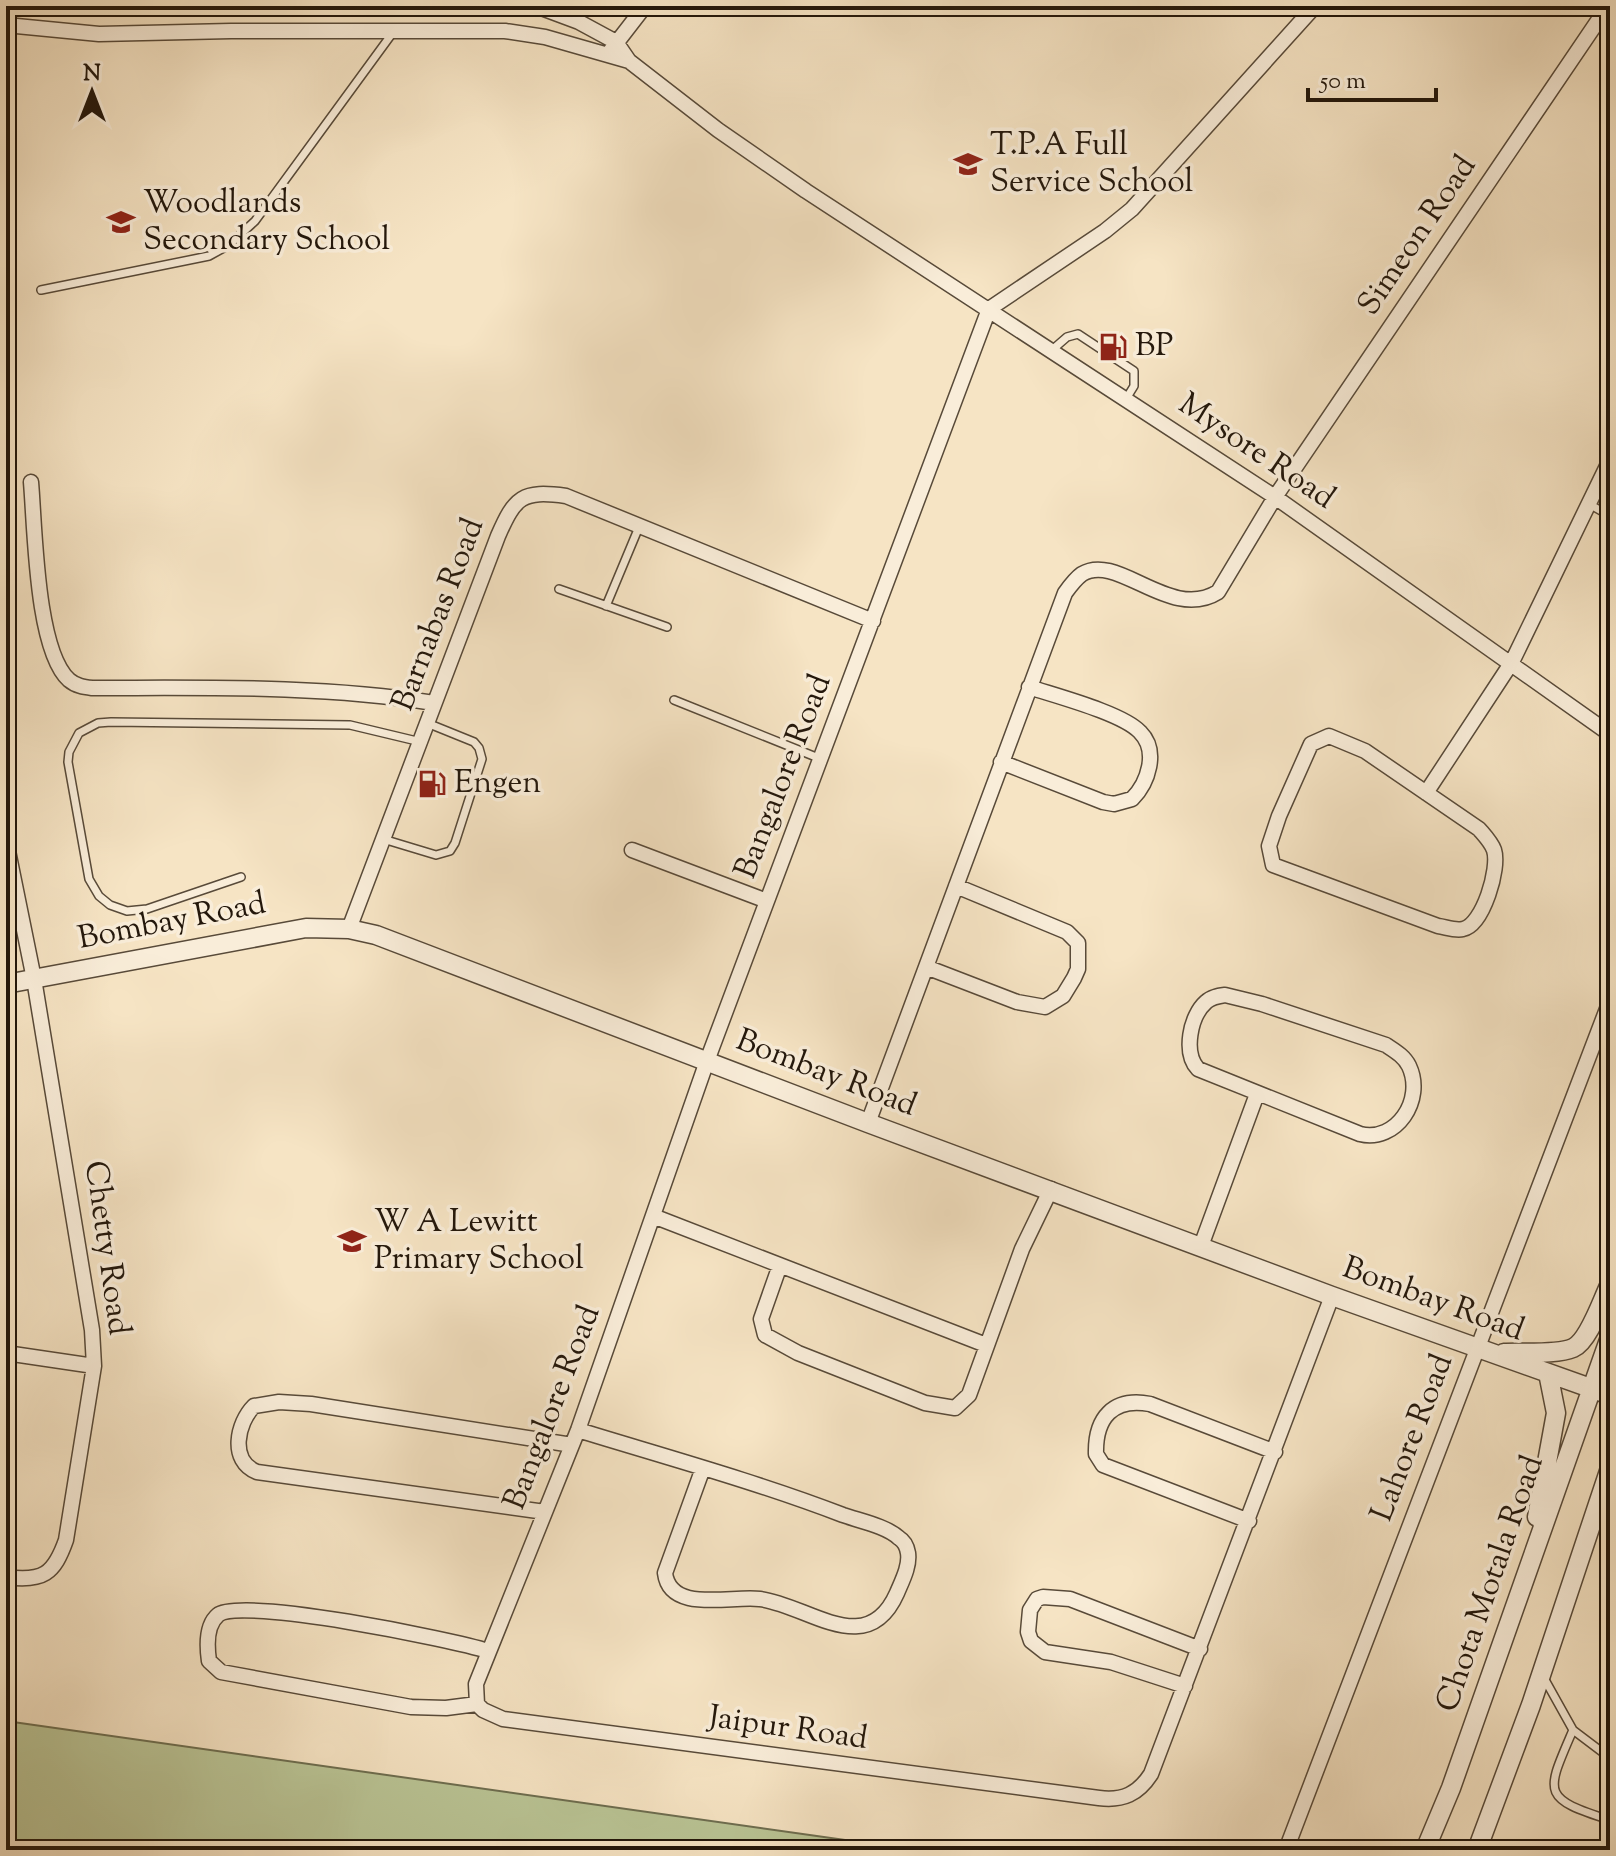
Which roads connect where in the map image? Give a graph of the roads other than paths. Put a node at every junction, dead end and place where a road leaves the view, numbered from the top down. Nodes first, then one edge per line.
1 (536, 6) edge
2 (645, 6) edge
3 (1315, 6) edge
4 (1608, 6) edge
5 (6, 25) edge
6 (394, 31) junction
7 (616, 42) junction
8 (607, 56) junction
9 (629, 61) junction
10 (41, 290) dead end
11 (989, 309) junction
12 (1052, 350) junction
13 (1126, 399) junction
14 (1610, 463) edge
15 (31, 482) dead end
16 (1275, 497) junction
17 (1589, 504) junction
18 (1610, 516) edge
19 (640, 525) junction
20 (559, 589) dead end
21 (606, 606) junction
22 (873, 621) junction
23 (667, 627) dead end
24 (1512, 662) junction
25 (1029, 687) junction
26 (674, 700) dead end
27 (434, 703) junction
28 (427, 723) junction
29 (1610, 734) edge
30 (421, 742) junction
31 (821, 759) junction
32 (1001, 762) junction
33 (1426, 793) junction
34 (383, 839) junction
35 (6, 841) edge
36 (632, 850) dead end
37 (241, 877) dead end
38 (956, 886) junction
39 (767, 901) junction
40 (349, 929) junction
41 (926, 967) junction
42 (34, 979) junction
43 (6, 984) edge
44 (1610, 1001) edge
45 (707, 1061) junction
46 (1257, 1094) junction
47 (868, 1123) junction
48 (1051, 1189) junction
49 (653, 1216) junction
50 (1201, 1246) junction
51 (780, 1265) junction
52 (1610, 1284) edge
53 (1332, 1296) junction
54 (1610, 1337) edge
55 (986, 1345) junction
56 (1477, 1346) junction
57 (6, 1353) edge
58 (1497, 1353) junction
59 (94, 1366) junction
60 (1548, 1373) junction
61 (1591, 1388) junction
62 (1610, 1395) edge
63 (578, 1430) junction
64 (572, 1445) junction
65 (1275, 1452) junction
66 (703, 1468) junction
67 (1610, 1468) edge
68 (545, 1512) junction
69 (1249, 1521) junction
70 (1537, 1544) junction
71 (6, 1577) edge
72 (1200, 1649) junction
73 (488, 1651) junction
74 (1541, 1672) junction
75 (1185, 1686) junction
76 (477, 1704) junction
77 (1573, 1730) junction
78 (1610, 1758) edge
79 (1610, 1820) edge
80 (1286, 1850) edge
81 (1425, 1850) edge
82 (1477, 1850) edge

1 - 7 street, Mysore Road
2 - 7 street
3 - 11 street
4 - 16 street, Simeon Road
5 - 6 street, Mysore Road
6 - 8 street, Mysore Road
6 - 10 lane
7 - 8 street
7 - 9 street, Mysore Road
8 - 9 street, Mysore Road
9 - 11 street, Mysore Road
11 - 12 street, Mysore Road
11 - 22 street, Bangalore Road
12 - 13 street, Mysore Road
12 - 13 lane
13 - 16 street, Mysore Road
14 - 17 street
15 - 27 street
16 - 24 street, Mysore Road
16 - 25 street, Simeon Road
17 - 18 lane
17 - 24 street
19 - 21 lane
19 - 22 street, Barnabas Road
19 - 27 street, Barnabas Road
20 - 21 lane
21 - 23 lane
22 - 31 street, Bangalore Road
24 - 29 street, Mysore Road
24 - 33 street
25 - 32 street
25 - 32 street
26 - 31 lane
27 - 28 street, Barnabas Road
28 - 30 street, Barnabas Road
28 - 34 lane
30 - 34 street, Barnabas Road
30 - 37 lane
31 - 39 street, Bangalore Road
32 - 38 street
33 - 33 street
34 - 40 street, Barnabas Road
35 - 42 street, Chetty Road
36 - 39 street
38 - 41 street
38 - 41 street
39 - 45 street, Bangalore Road
40 - 42 street, Bombay Road
40 - 45 street, Bombay Road
41 - 47 street
42 - 43 street, Bombay Road
42 - 59 street, Chetty Road
44 - 56 street, Lahore Road
45 - 47 street, Bombay Road
45 - 49 street, Bangalore Road
46 - 46 street
46 - 50 street
47 - 48 street, Bombay Road
48 - 50 street, Bombay Road
48 - 55 street
49 - 51 street
49 - 63 street, Bangalore Road
50 - 53 street, Bombay Road
51 - 55 street
51 - 55 street
52 - 58 street
53 - 56 street, Bombay Road
53 - 65 street
54 - 61 street, Chota Motala Road
56 - 58 street, Bombay Road
56 - 80 street, Lahore Road
57 - 59 street
58 - 60 street, Bombay Road
59 - 71 street, Chetty Road
60 - 61 street, Bombay Road
60 - 70 street
61 - 62 street, Bombay Road
61 - 70 street, Chota Motala Road
63 - 64 street, Bangalore Road
63 - 66 street
64 - 68 street, Bangalore Road
64 - 68 street
65 - 69 street
65 - 69 street
66 - 66 street
67 - 74 street
68 - 73 street, Bangalore Road
69 - 72 street
70 - 81 street, Chota Motala Road
72 - 75 street
72 - 75 street
73 - 76 street, Bangalore Road
73 - 76 street
74 - 77 lane
74 - 82 street
75 - 76 street, Jaipur Road
77 - 78 lane
77 - 79 lane

